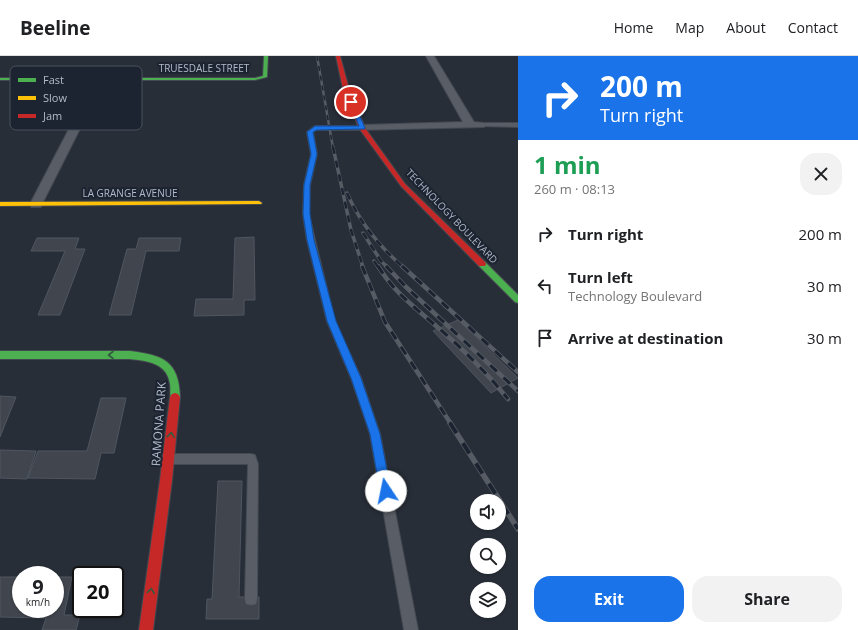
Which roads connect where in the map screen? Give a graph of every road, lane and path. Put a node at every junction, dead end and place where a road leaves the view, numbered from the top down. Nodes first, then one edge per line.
1 (266, 56) edge
2 (338, 56) edge
3 (430, 56) edge
4 (142, 78) edge
5 (0, 79) edge
6 (10, 79) edge
7 (475, 125) junction
8 (518, 126) edge
9 (362, 128) junction
10 (74, 130) edge
11 (259, 203) dead end
12 (0, 204) edge
13 (36, 204) junction
14 (518, 300) edge
15 (0, 355) edge
16 (169, 459) junction
17 (252, 599) dead end
18 (146, 630) edge
19 (410, 630) edge

1 - 4 street, TRUESDALE STREET
2 - 9 street, TECHNOLOGY BOULEVARD
3 - 7 street
5 - 6 street, TRUESDALE STREET
7 - 8 lane
7 - 9 street
9 - 14 street, TECHNOLOGY BOULEVARD
9 - 19 lane
10 - 13 street
11 - 13 street, LA GRANGE AVENUE
12 - 13 street, LA GRANGE AVENUE
16 -> 15 street, RAMONA PARK
16 - 17 lane
18 -> 16 street, RAMONA PARK

